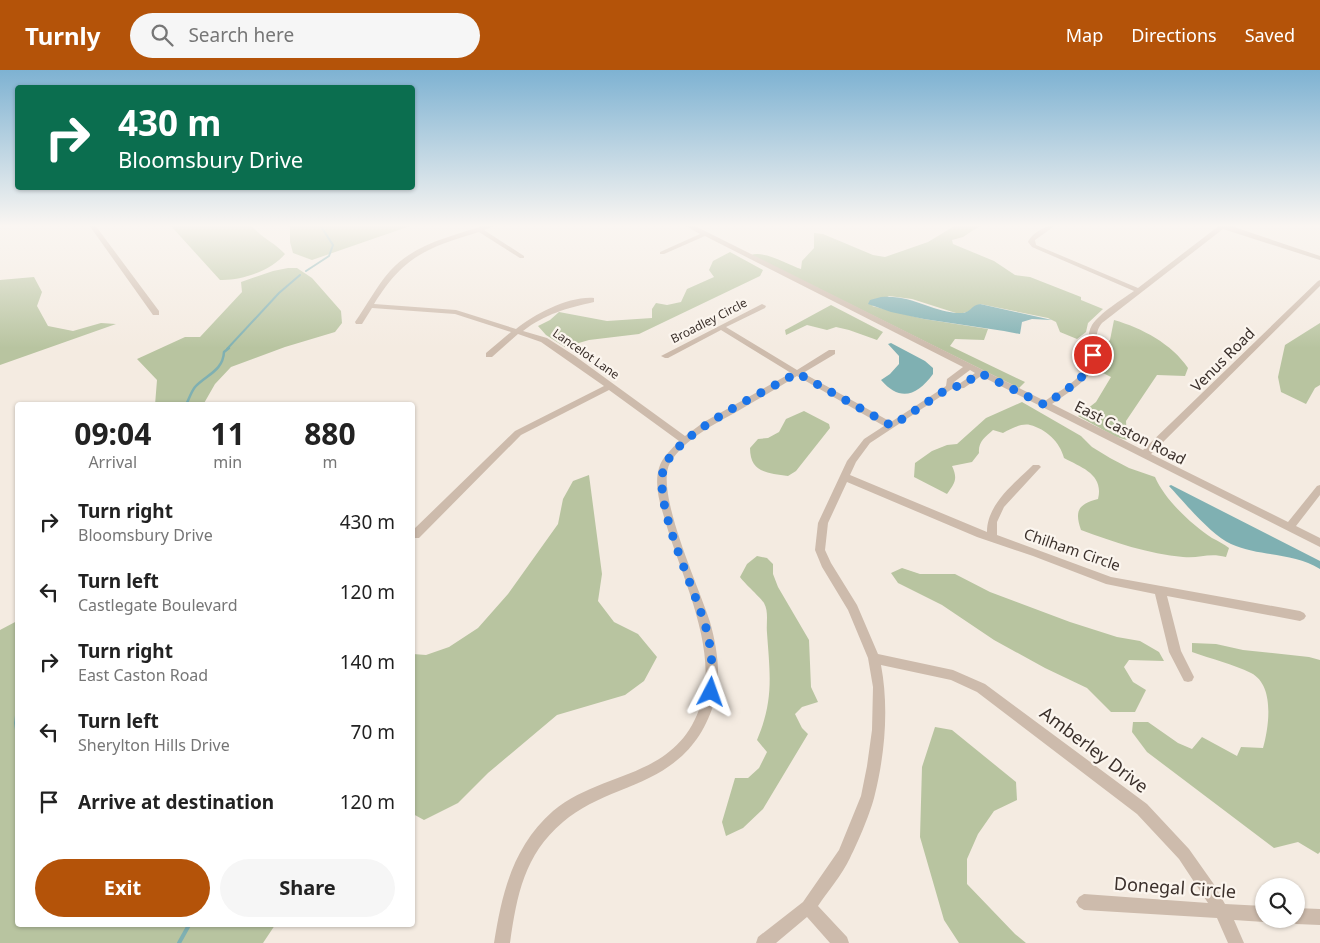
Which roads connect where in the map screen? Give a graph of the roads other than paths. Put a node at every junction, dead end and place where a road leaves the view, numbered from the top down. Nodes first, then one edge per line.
1 (122, 266) edge
2 (401, 266) edge
3 (768, 266) edge
4 (1081, 266) edge
5 (1171, 266) edge
6 (1320, 282) edge
7 (1139, 290) junction
8 (591, 300) dead end
9 (370, 306) junction
10 (762, 306) dead end
11 (156, 313) dead end
12 (359, 322) dead end
13 (722, 328) junction
14 (518, 331) junction
15 (832, 352) dead end
16 (489, 355) dead end
17 (666, 356) dead end
18 (969, 367) junction
19 (797, 373) junction
20 (980, 373) junction
21 (610, 386) junction
22 (950, 387) junction
23 (1045, 405) junction
24 (892, 426) junction
25 (685, 441) junction
26 (1144, 455) junction
27 (1036, 467) dead end
28 (845, 477) junction
29 (1320, 488) edge
30 (1289, 528) junction
31 (415, 535) dead end
32 (992, 538) junction
33 (1320, 543) edge
34 (1160, 591) junction
35 (1300, 616) dead end
36 (874, 658) junction
37 (1188, 677) dead end
38 (1084, 902) dead end
39 (808, 907) junction
40 (1224, 912) junction
41 (1255, 914) edge
42 (1305, 916) edge
43 (1320, 917) edge
44 (502, 943) edge
45 (764, 943) edge
46 (841, 943) edge
47 (1236, 943) edge

1 - 11 street
2 - 9 street
3 - 18 street, East Caston Road
4 - 7 street
5 - 7 street
6 - 26 street, Venus Road
7 - 23 street
8 - 14 street
9 - 12 street
9 - 14 street, Lancelot Lane
10 - 13 street, Broadley Circle
13 - 17 street, Broadley Circle
13 - 19 street
14 - 16 street
14 - 21 street, Lancelot Lane
15 - 19 street
18 - 20 street, East Caston Road
18 - 22 street
19 - 24 street
19 - 25 street
20 - 22 street
20 - 23 street, East Caston Road
21 - 25 street, Lancelot Lane
21 - 31 street
22 - 24 street
23 - 26 street, East Caston Road
24 - 28 street
25 - 44 street
26 - 30 street, East Caston Road
27 - 32 street
28 - 32 street, Chilham Circle
28 - 36 street
29 - 30 street
30 - 33 street, East Caston Road
32 - 34 street, Chilham Circle
34 - 35 street, Chilham Circle
34 - 37 street
36 - 39 street
36 - 40 street, Amberley Drive
38 - 40 street, Donegal Circle
39 - 45 street
39 - 46 street
40 - 41 street, Donegal Circle
40 - 47 street, Amberley Drive
42 - 43 street

